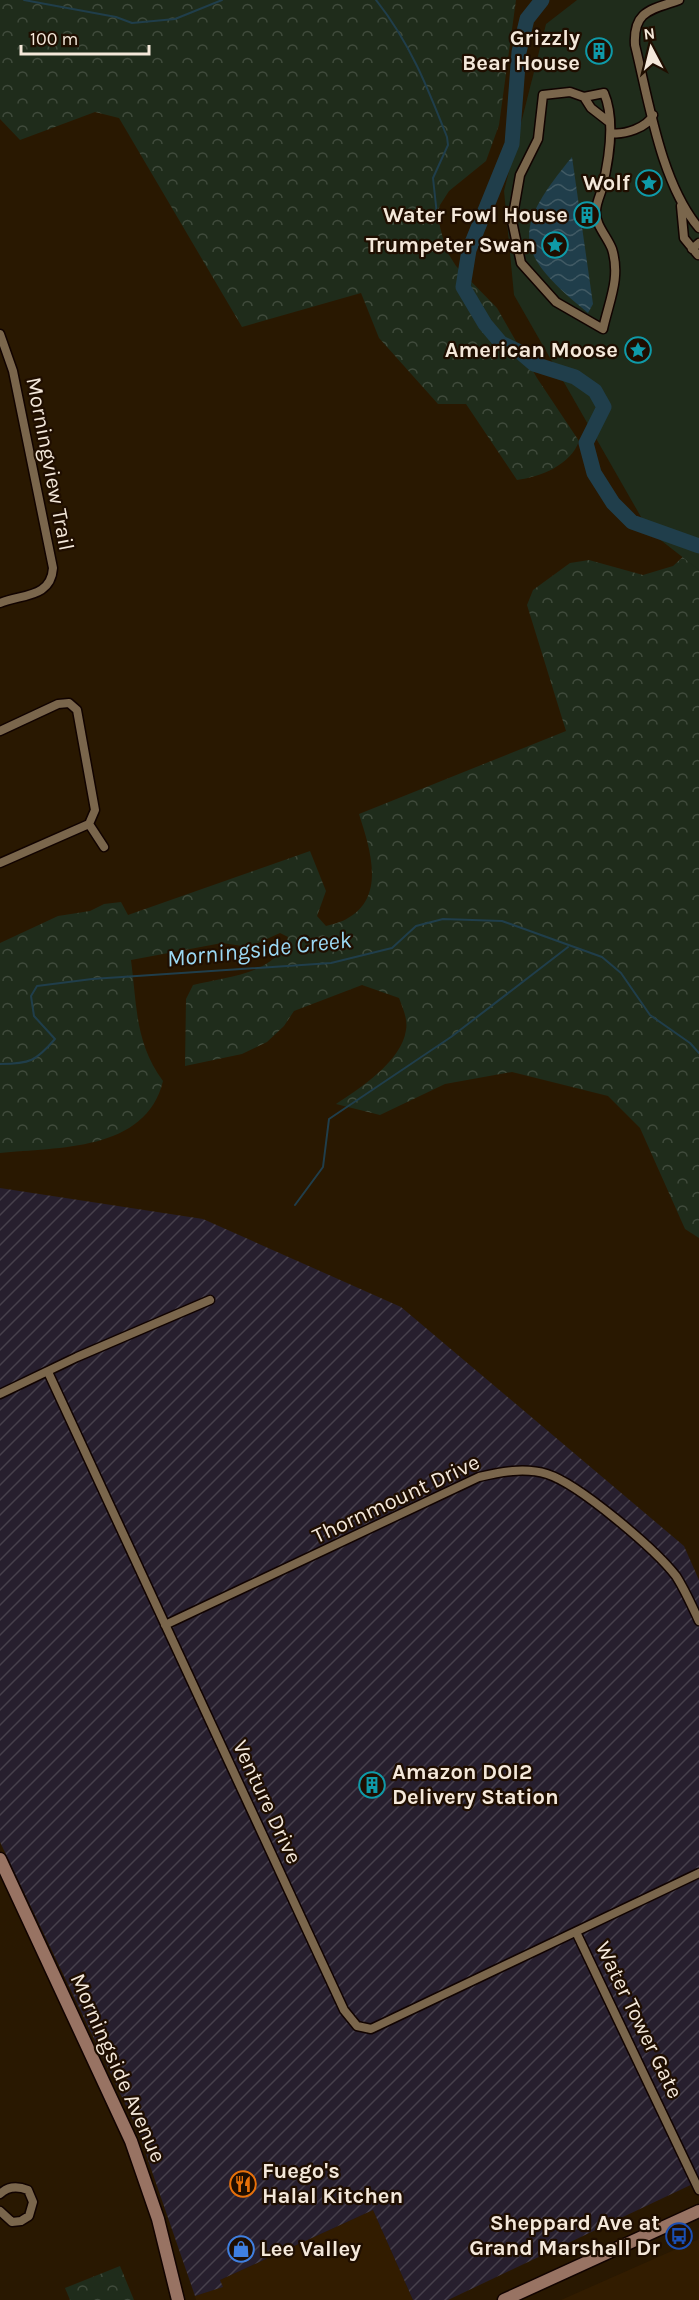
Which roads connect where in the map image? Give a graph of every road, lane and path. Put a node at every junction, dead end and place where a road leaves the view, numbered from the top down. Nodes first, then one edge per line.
1 (679, 0) edge
2 (584, 97) junction
3 (653, 115) junction
4 (609, 122) junction
5 (611, 133) junction
6 (681, 203) junction
7 (699, 228) edge
8 (696, 249) edge
9 (0, 334) edge
10 (0, 603) edge
11 (0, 732) edge
12 (89, 824) junction
13 (104, 847) dead end
14 (0, 864) edge
15 (210, 1300) dead end
16 (48, 1372) junction
17 (0, 1394) edge
18 (699, 1621) edge
19 (165, 1625) junction
20 (0, 1859) edge
21 (699, 1874) edge
22 (576, 1932) junction
23 (699, 2190) edge
24 (0, 2194) edge
25 (0, 2211) edge
26 (699, 2211) edge
27 (178, 2300) edge
28 (504, 2300) edge

1 - 3 street
2 - 4 street
2 - 4 street
2 - 5 street
3 - 5 street
3 - 6 street
4 - 5 street
6 - 7 street
6 - 8 street
9 - 10 street, Morningview Trail
11 - 12 street
12 - 13 street
12 - 14 street
15 - 16 street
16 - 17 street
16 - 19 street, Venture Drive
18 - 19 street, Thornmount Drive
19 - 22 street, Venture Drive
20 - 27 main road, Morningside Avenue
21 - 22 street
22 - 23 street, Water Tower Gate
24 - 25 street
26 - 28 main road

